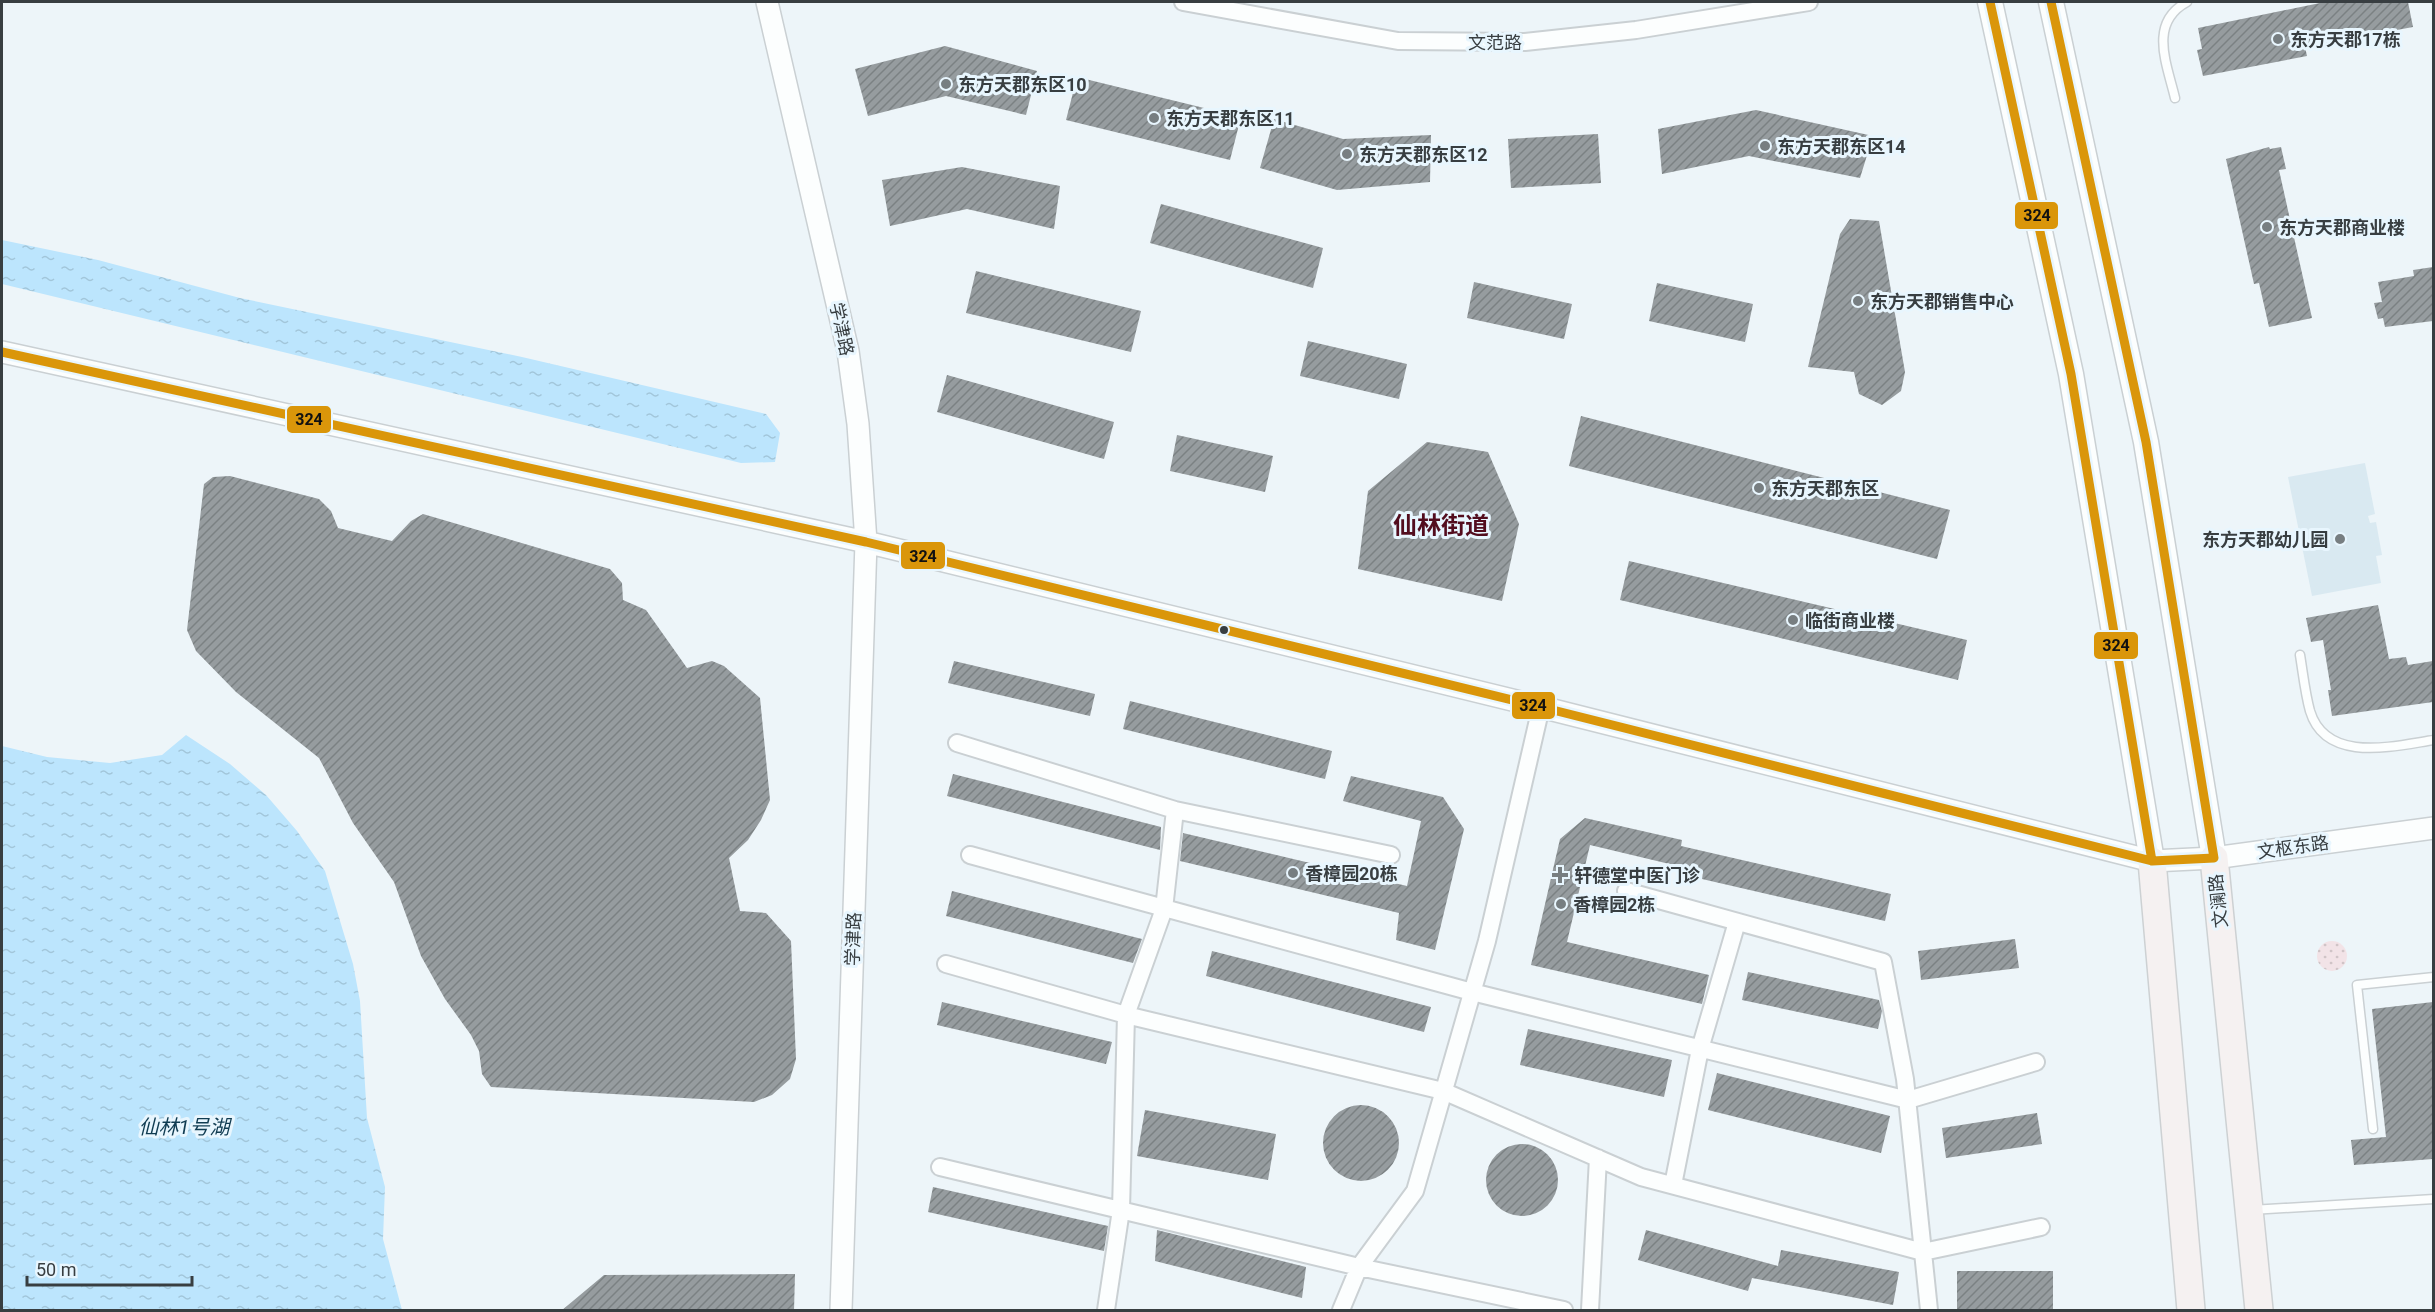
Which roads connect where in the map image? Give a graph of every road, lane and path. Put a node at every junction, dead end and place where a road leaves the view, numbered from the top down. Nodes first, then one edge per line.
1 (767, 2) edge
2 (1183, 2) edge
3 (1809, 2) edge
4 (1990, 2) edge
5 (2051, 2) edge
6 (2187, 2) edge
7 (2175, 98) dead end
8 (2, 352) edge
9 (866, 542) junction
10 (2300, 655) dead end
11 (1542, 707) junction
12 (2433, 740) edge
13 (957, 743) dead end
14 (1174, 810) junction
15 (2433, 828) edge
16 (970, 855) dead end
17 (1391, 855) dead end
18 (2214, 858) junction
19 (2152, 861) junction
20 (1626, 891) dead end
21 (1164, 909) junction
22 (1737, 922) junction
23 (946, 964) dead end
24 (2433, 977) edge
25 (1472, 992) junction
26 (1126, 1015) junction
27 (1700, 1049) junction
28 (2036, 1062) dead end
29 (1443, 1091) junction
30 (1908, 1100) junction
31 (2373, 1130) dead end
32 (1598, 1158) junction
33 (940, 1167) dead end
34 (1673, 1185) junction
35 (2433, 1199) edge
36 (1121, 1210) junction
37 (2249, 1210) junction
38 (2041, 1227) dead end
39 (1923, 1252) junction
40 (1359, 1267) junction
41 (1532, 1307) edge
42 (841, 1311) edge
43 (1106, 1311) edge
44 (1341, 1311) edge
45 (1564, 1311) edge
46 (1590, 1311) edge
47 (1929, 1311) edge
48 (2191, 1311) edge
49 (2259, 1311) edge

1 - 9 street, 学津路
2 - 3 street, 文范路
4 - 19 main road
5 - 18 main road, 文澜路
6 - 7 lane
8 - 9 street, 文枢东路
9 - 11 street, 文枢东路
9 - 42 street, 学津路
10 - 12 lane
11 - 19 street, 文枢东路
11 - 25 street
13 - 14 street
14 - 17 street
14 - 21 street
15 - 18 street, 文枢东路
16 - 21 street
18 - 19 street, 文枢东路
18 - 37 main road, 文澜路
19 - 48 main road
20 - 22 street
21 - 25 street
21 - 26 street
22 - 27 street
22 - 30 street
23 - 26 street
24 - 31 lane
25 - 27 street
25 - 29 street
26 - 29 street
26 - 36 street
27 - 30 street
27 - 34 street
28 - 30 street
29 - 32 street
29 - 40 street
30 - 39 street
32 - 34 street
32 - 46 street
33 - 36 street
34 - 39 street
35 - 37 lane
36 - 40 street
36 - 43 street
37 - 49 main road, 文澜路
38 - 39 street
39 - 47 street
40 - 41 street
40 - 44 street
41 - 45 street

